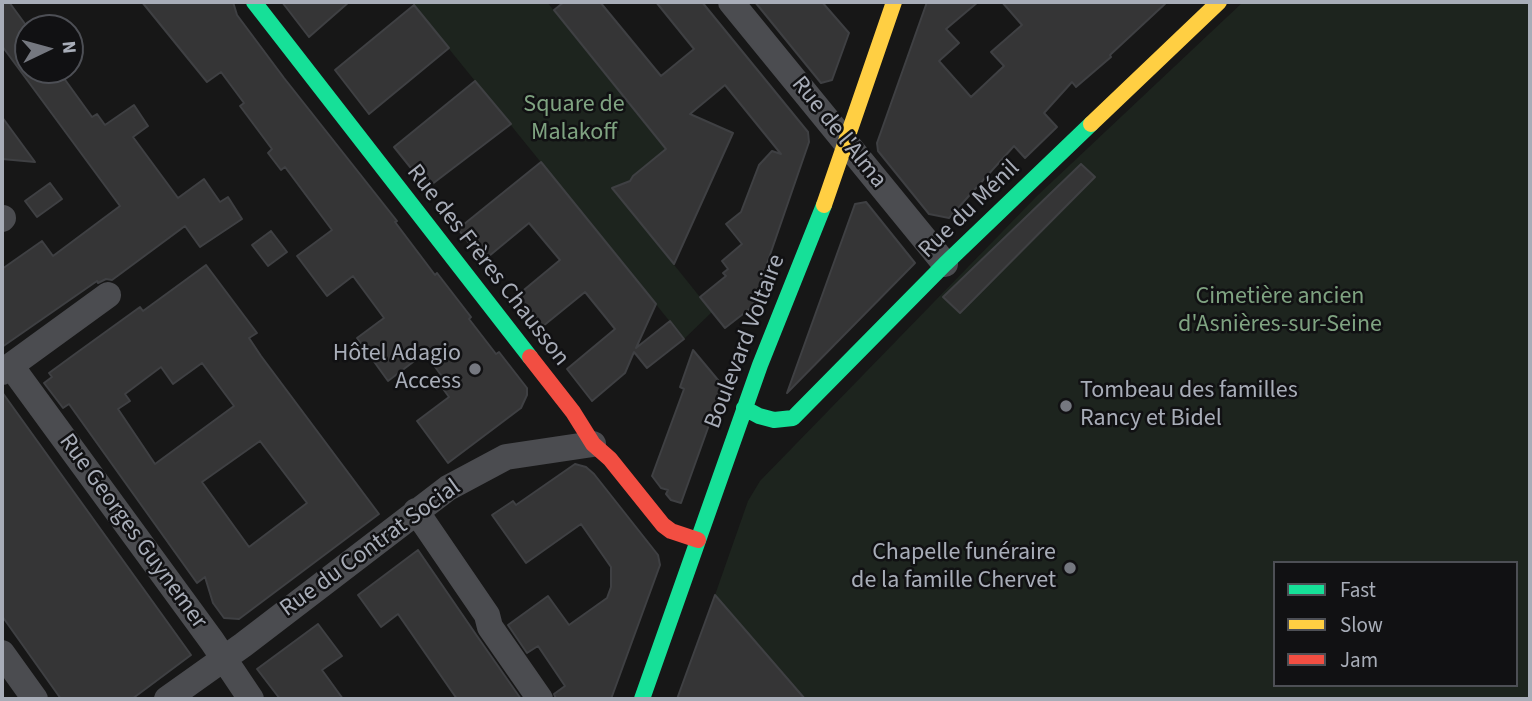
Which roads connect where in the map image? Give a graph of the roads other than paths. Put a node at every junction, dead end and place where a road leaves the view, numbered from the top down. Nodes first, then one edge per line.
1 (254, 2) edge
2 (731, 2) edge
3 (894, 2) edge
4 (1219, 2) edge
5 (846, 142) junction
6 (945, 264) junction
7 (108, 295) dead end
8 (7, 369) edge
9 (744, 408) junction
10 (593, 444) junction
11 (416, 511) junction
12 (698, 540) junction
13 (2, 653) edge
14 (224, 658) junction
15 (35, 699) edge
16 (167, 699) edge
17 (251, 699) edge
18 (540, 699) edge
19 (642, 699) edge

1 - 10 street, Rue des Frères Chausson
2 - 5 street, Rue de l'Alma
3 - 5 street, Boulevard Voltaire
4 - 6 street, Rue du Ménil
5 - 6 street, Rue de l'Alma
5 - 9 street, Boulevard Voltaire
6 - 9 street, Rue du Ménil
7 - 8 street, Rue Georges Guynemer
8 - 14 street, Rue Georges Guynemer
9 - 12 street, Boulevard Voltaire
10 - 11 street, Rue du Contrat Social
10 - 12 street, Rue des Frères Chausson
11 - 14 street, Rue du Contrat Social
11 - 18 street
12 - 19 street, Boulevard Voltaire
13 - 15 street
14 - 16 street, Rue du Contrat Social
14 - 17 street, Rue Georges Guynemer

